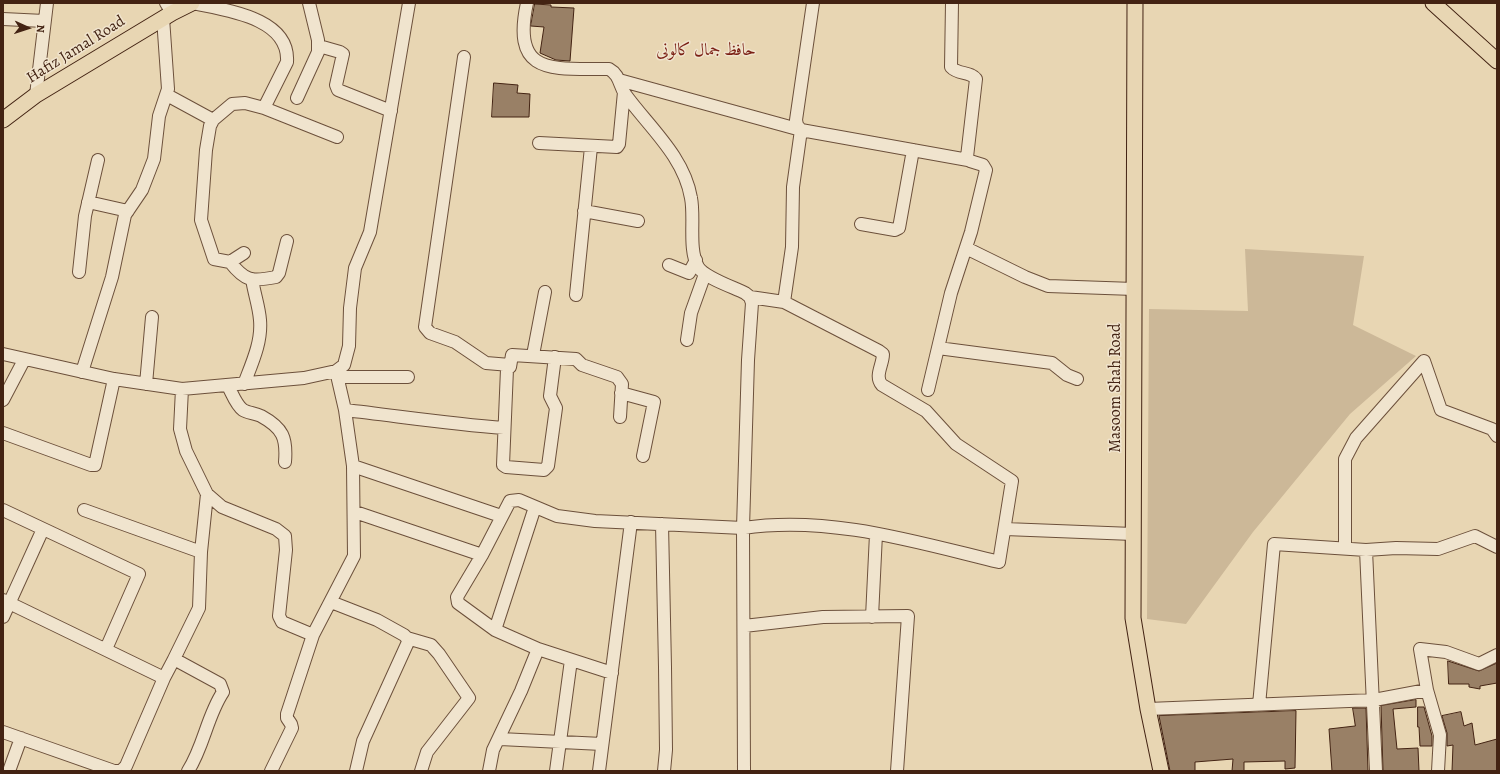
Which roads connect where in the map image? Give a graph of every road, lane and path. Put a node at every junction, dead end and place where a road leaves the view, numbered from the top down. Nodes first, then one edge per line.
1 (48, 3) edge
2 (192, 3) edge
3 (310, 3) edge
4 (409, 3) edge
5 (527, 3) edge
6 (813, 3) edge
7 (952, 3) edge
8 (1135, 3) edge
9 (1433, 3) edge
10 (167, 11) edge
11 (3, 19) edge
12 (44, 21) junction
13 (318, 46) junction
14 (464, 57) dead end
15 (1497, 61) edge
16 (619, 80) junction
17 (624, 92) junction
18 (167, 95) junction
19 (36, 96) junction
20 (297, 98) dead end
21 (264, 108) junction
22 (391, 111) junction
23 (3, 120) edge
24 (213, 120) junction
25 (801, 130) junction
26 (337, 136) dead end
27 (539, 143) dead end
28 (591, 147) junction
29 (913, 150) junction
30 (98, 160) dead end
31 (968, 160) junction
32 (88, 202) junction
33 (128, 211) junction
34 (584, 211) junction
35 (638, 221) dead end
36 (861, 224) dead end
37 (287, 241) dead end
38 (966, 248) junction
39 (244, 253) dead end
40 (696, 260) junction
41 (230, 262) junction
42 (668, 265) dead end
43 (79, 272) dead end
44 (705, 274) junction
45 (252, 280) junction
46 (1134, 289) junction
47 (545, 292) dead end
48 (576, 295) dead end
49 (750, 297) junction
50 (784, 302) junction
51 (152, 317) dead end
52 (687, 340) dead end
53 (938, 348) junction
54 (3, 354) edge
55 (533, 355) junction
56 (555, 357) junction
57 (24, 360) junction
58 (510, 365) junction
59 (82, 372) junction
60 (337, 374) junction
61 (408, 377) dead end
62 (114, 379) junction
63 (1077, 379) dead end
64 (146, 384) junction
65 (244, 384) junction
66 (228, 386) junction
67 (182, 389) junction
68 (928, 390) dead end
69 (621, 393) junction
70 (3, 400) edge
71 (345, 410) junction
72 (620, 417) dead end
73 (504, 428) junction
74 (1495, 429) edge
75 (3, 433) edge
76 (642, 456) dead end
77 (285, 462) dead end
78 (352, 466) junction
79 (207, 494) junction
80 (535, 507) junction
81 (3, 510) edge
82 (84, 510) dead end
83 (355, 512) junction
84 (502, 516) junction
85 (631, 522) junction
86 (662, 524) junction
87 (743, 528) junction
88 (43, 529) junction
89 (1005, 529) junction
90 (876, 534) junction
91 (1133, 534) junction
92 (1345, 547) junction
93 (1497, 547) edge
94 (1366, 550) junction
95 (201, 552) junction
96 (482, 555) junction
97 (6, 601) edge
98 (331, 602) junction
99 (3, 617) edge
100 (872, 617) junction
101 (744, 626) junction
102 (495, 630) junction
103 (313, 635) junction
104 (407, 638) junction
105 (106, 649) junction
106 (538, 649) junction
107 (1497, 655) edge
108 (174, 659) junction
109 (571, 660) junction
110 (612, 673) junction
111 (164, 678) junction
112 (1427, 690) junction
113 (1374, 700) junction
114 (1260, 705) junction
115 (1148, 709) junction
116 (3, 732) edge
117 (21, 738) junction
118 (500, 739) junction
119 (559, 742) junction
120 (602, 744) junction
121 (89, 768) edge
122 (9, 771) edge
123 (115, 771) edge
124 (188, 771) edge
125 (271, 771) edge
126 (356, 771) edge
127 (421, 771) edge
128 (489, 771) edge
129 (556, 771) edge
130 (599, 771) edge
131 (664, 771) edge
132 (744, 771) edge
133 (897, 771) edge
134 (1161, 771) edge
135 (1376, 771) edge
136 (1438, 771) edge

1 - 12 street
2 - 10 main road, Hafiz Jamal Road
2 - 21 street
3 - 13 street
4 - 22 street
5 - 16 street
6 - 25 street
7 - 31 street
8 - 46 main road, Masoom Shah Road
9 - 15 main road
10 - 18 street
10 - 19 main road, Hafiz Jamal Road
11 - 12 street
12 - 19 street
13 - 20 street
13 - 22 street
14 - 58 street
16 - 17 street
16 - 25 street
17 - 28 street
17 - 40 street
18 - 24 street
18 - 33 street
19 - 23 main road, Hafiz Jamal Road
21 - 24 street
21 - 26 street
22 - 60 street
24 - 41 street
25 - 29 street
25 - 50 street
27 - 28 street
28 - 34 street
29 - 31 street
29 - 36 street
30 - 32 street
31 - 38 street
32 - 33 street
32 - 43 street
33 - 59 street
34 - 35 street
34 - 48 street
37 - 45 street
38 - 46 street
38 - 53 street
39 - 41 street
40 - 42 street
40 - 44 street
41 - 45 street
44 - 49 street
44 - 52 street
45 - 65 street
46 - 91 main road, Masoom Shah Road
47 - 55 street
49 - 50 street
49 - 87 street
50 - 89 street
51 - 64 street
53 - 63 street
53 - 68 street
54 - 57 street
55 - 56 street
55 - 58 street
56 - 69 street
56 - 73 street
57 - 59 street
57 - 70 street
58 - 73 street
59 - 62 street
60 - 61 street
60 - 65 street
60 - 71 street
62 - 64 street
62 - 75 street
64 - 67 street
65 - 66 street
66 - 67 street
66 - 77 street
67 - 79 street
69 - 72 street
69 - 76 street
71 - 73 street
71 - 78 street
74 - 92 street
78 - 83 street
78 - 84 street
79 - 95 street
79 - 103 street
80 - 84 street
80 - 85 street
80 - 102 street
81 - 88 street
82 - 95 street
83 - 96 street
83 - 98 street
84 - 96 street
85 - 86 street
85 - 110 street
86 - 87 street
86 - 131 street
87 - 90 street
87 - 101 street
88 - 97 street
88 - 105 street
89 - 90 street
89 - 91 street
90 - 100 street
91 - 115 main road, Masoom Shah Road
92 - 94 street
92 - 114 street
93 - 94 street
94 - 113 street
95 - 108 street
96 - 102 street
97 - 99 street
97 - 105 street
98 - 103 street
98 - 104 street
100 - 101 street
100 - 133 street
101 - 132 street
102 - 106 street
103 - 125 street
104 - 126 street
104 - 127 street
105 - 111 street
106 - 109 street
106 - 118 street
107 - 112 street
108 - 111 street
108 - 124 street
109 - 110 street
109 - 119 street
110 - 120 street
111 - 123 street
112 - 113 street
112 - 136 street
113 - 114 street
113 - 135 street
114 - 115 street
115 - 134 main road, Masoom Shah Road
116 - 117 street
117 - 121 street
117 - 122 street
118 - 119 street
118 - 128 street
119 - 120 street
119 - 129 street
120 - 130 street
121 - 123 street

